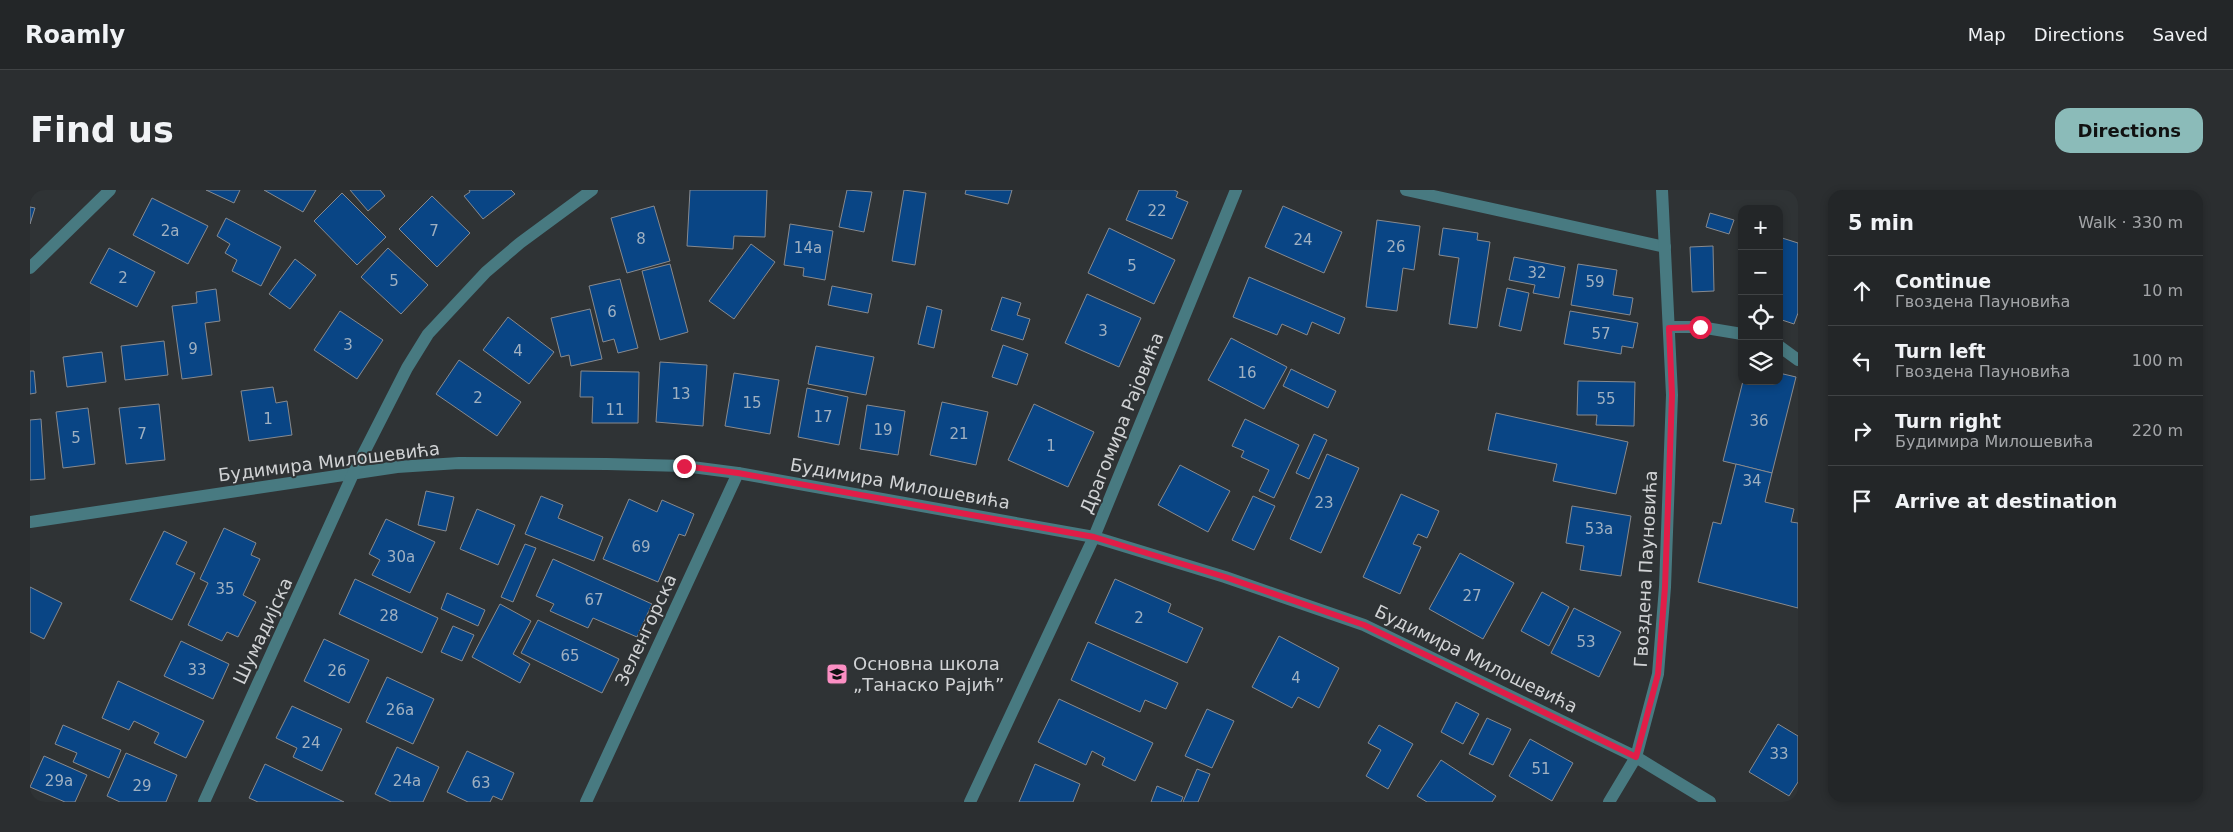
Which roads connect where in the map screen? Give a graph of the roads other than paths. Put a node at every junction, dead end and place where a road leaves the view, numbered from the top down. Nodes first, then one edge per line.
1 (110, 190) edge
2 (592, 190) edge
3 (1236, 190) edge
4 (1406, 190) edge
5 (1662, 190) edge
6 (1665, 248) junction
7 (30, 268) edge
8 (1669, 328) junction
9 (1738, 333) edge
10 (1783, 349) edge
11 (1798, 360) edge
12 (738, 473) junction
13 (353, 474) junction
14 (30, 522) edge
15 (1094, 537) junction
16 (1636, 757) junction
17 (204, 802) edge
18 (586, 802) edge
19 (970, 802) edge
20 (1609, 802) edge
21 (1710, 802) edge

1 - 7 street
2 - 13 street, Шумадијска
3 - 15 street, Драгомира Рајовића
4 - 6 street
5 - 6 street, Гвоздена Пауновића
6 - 8 street, Гвоздена Пауновића
8 - 9 street
8 - 16 street, Гвоздена Пауновића
10 - 11 street
12 - 13 street, Будимира Милошевића
12 - 15 street, Будимира Милошевића
12 - 18 street, Зеленгорска
13 - 14 street, Будимира Милошевића
13 - 17 street, Шумадијска
15 - 16 street, Будимира Милошевића
15 - 19 street, Драгомира Рајовића
16 - 20 street, Гвоздена Пауновића
16 - 21 street, Будимира Милошевића

